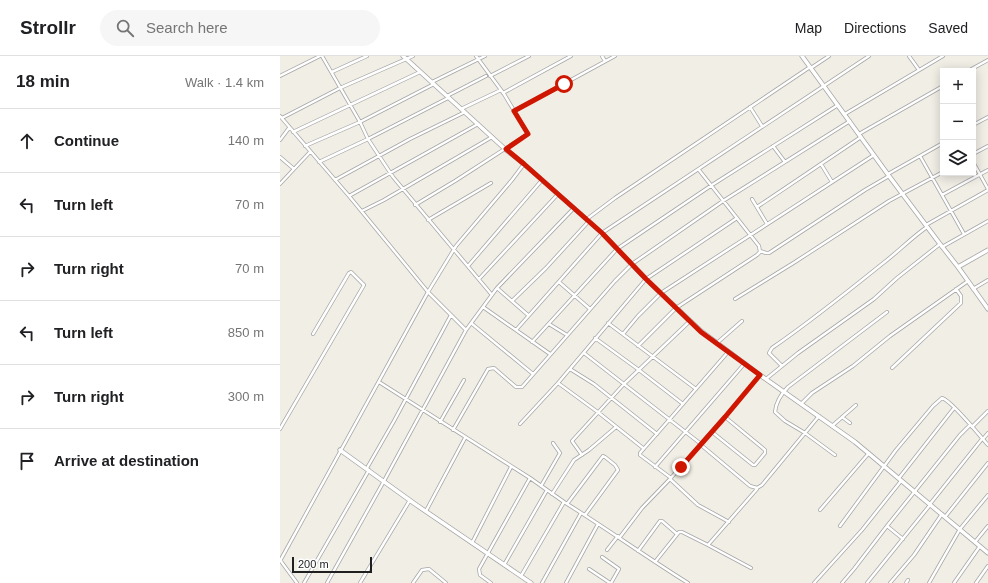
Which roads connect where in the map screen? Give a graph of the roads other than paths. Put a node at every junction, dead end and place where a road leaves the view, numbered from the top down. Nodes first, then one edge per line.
1 (321, 56) edge
2 (367, 56) edge
3 (413, 56) edge
4 (476, 56) edge
5 (485, 56) edge
6 (528, 56) edge
7 (571, 56) edge
8 (602, 56) edge
9 (615, 56) edge
10 (802, 56) edge
11 (829, 56) edge
12 (869, 56) edge
13 (909, 56) edge
14 (944, 56) edge
15 (405, 58) edge
16 (479, 60) junction
17 (988, 60) edge
18 (605, 61) junction
19 (811, 68) junction
20 (973, 68) edge
21 (919, 70) junction
22 (332, 72) junction
23 (420, 72) junction
24 (280, 76) edge
25 (486, 76) dead end
26 (490, 76) junction
27 (433, 83) junction
28 (825, 86) junction
29 (340, 88) junction
30 (940, 88) edge
31 (502, 92) junction
32 (448, 97) junction
33 (350, 105) junction
34 (839, 105) junction
35 (750, 107) junction
36 (461, 109) junction
37 (514, 111) junction
38 (465, 112) junction
39 (845, 114) junction
40 (281, 117) edge
41 (988, 117) edge
42 (850, 121) junction
43 (360, 122) junction
44 (976, 123) edge
45 (478, 124) junction
46 (762, 126) junction
47 (289, 128) junction
48 (293, 132) junction
49 (860, 135) junction
50 (492, 137) junction
51 (368, 139) junction
52 (280, 140) edge
53 (940, 145) edge
54 (305, 146) junction
55 (773, 146) junction
56 (988, 146) edge
57 (506, 149) junction
58 (310, 152) junction
59 (976, 152) edge
60 (874, 155) junction
61 (920, 156) junction
62 (280, 157) edge
63 (378, 157) junction
64 (319, 162) junction
65 (785, 162) junction
66 (524, 164) junction
67 (821, 164) junction
68 (976, 168) edge
69 (294, 169) junction
70 (699, 169) junction
71 (988, 170) edge
72 (390, 173) junction
73 (940, 174) edge
74 (888, 175) junction
75 (980, 175) junction
76 (933, 178) junction
77 (336, 180) junction
78 (542, 180) junction
79 (832, 182) junction
80 (280, 183) edge
81 (491, 184) dead end
82 (712, 185) junction
83 (402, 189) junction
84 (988, 190) edge
85 (558, 194) junction
86 (903, 194) junction
87 (942, 195) junction
88 (349, 196) junction
89 (752, 199) dead end
90 (723, 201) junction
91 (415, 205) junction
92 (757, 207) junction
93 (574, 208) junction
94 (362, 211) junction
95 (952, 212) junction
96 (737, 218) junction
97 (428, 220) junction
98 (588, 220) junction
99 (988, 221) edge
100 (768, 224) junction
101 (927, 226) junction
102 (602, 233) junction
103 (964, 234) junction
104 (750, 235) junction
105 (941, 245) junction
106 (454, 249) junction
107 (617, 249) junction
108 (760, 250) junction
109 (988, 250) edge
110 (632, 264) junction
111 (468, 266) junction
112 (958, 267) junction
113 (479, 279) junction
114 (646, 279) junction
115 (988, 280) edge
116 (968, 281) junction
117 (559, 282) junction
118 (497, 288) junction
119 (956, 289) junction
120 (973, 289) junction
121 (428, 292) junction
122 (661, 293) junction
123 (492, 294) junction
124 (574, 295) junction
125 (735, 299) dead end
126 (512, 301) junction
127 (483, 307) junction
128 (676, 308) junction
129 (590, 309) junction
130 (988, 309) edge
131 (887, 312) dead end
132 (451, 315) junction
133 (528, 316) junction
134 (690, 320) junction
135 (742, 321) dead end
136 (471, 323) junction
137 (608, 323) junction
138 (549, 324) junction
139 (466, 330) junction
140 (516, 330) junction
141 (313, 334) dead end
142 (623, 334) junction
143 (567, 335) junction
144 (595, 338) junction
145 (532, 342) junction
146 (717, 343) junction
147 (638, 346) junction
148 (728, 352) junction
149 (584, 353) junction
150 (550, 354) junction
151 (653, 356) junction
152 (744, 364) junction
153 (782, 366) junction
154 (892, 368) dead end
155 (570, 369) junction
156 (639, 370) junction
157 (533, 374) junction
158 (760, 375) junction
159 (766, 379) junction
160 (464, 380) dead end
161 (379, 382) junction
162 (558, 383) junction
163 (624, 384) junction
164 (696, 389) junction
165 (784, 391) junction
166 (406, 398) junction
167 (612, 398) junction
168 (683, 404) junction
169 (801, 404) junction
170 (856, 405) dead end
171 (954, 408) junction
172 (423, 410) junction
173 (988, 410) edge
174 (599, 413) junction
175 (819, 416) junction
176 (725, 417) junction
177 (842, 417) junction
178 (669, 420) junction
179 (440, 422) junction
180 (850, 423) dead end
181 (520, 424) dead end
182 (832, 426) junction
183 (971, 426) junction
184 (616, 427) junction
185 (280, 429) edge
186 (453, 430) junction
187 (685, 432) junction
188 (712, 432) junction
189 (805, 433) junction
190 (988, 433) edge
191 (657, 434) junction
192 (465, 438) junction
193 (982, 439) junction
194 (553, 443) dead end
195 (701, 444) junction
196 (988, 445) edge
197 (643, 448) junction
198 (340, 450) junction
199 (869, 453) junction
200 (582, 455) junction
201 (835, 455) dead end
202 (988, 463) edge
203 (884, 466) junction
204 (511, 467) junction
205 (655, 467) junction
206 (368, 469) junction
207 (530, 478) junction
208 (671, 479) junction
209 (900, 479) junction
210 (384, 481) junction
211 (541, 486) junction
212 (757, 488) junction
213 (547, 490) junction
214 (915, 491) junction
215 (552, 494) junction
216 (988, 495) edge
217 (410, 500) junction
218 (565, 503) junction
219 (930, 505) junction
220 (820, 510) dead end
221 (426, 511) junction
222 (581, 513) junction
223 (585, 515) junction
224 (943, 516) junction
225 (729, 522) junction
226 (598, 524) junction
227 (840, 526) dead end
228 (887, 526) junction
229 (988, 526) edge
230 (960, 530) junction
231 (677, 534) junction
232 (619, 536) junction
233 (903, 539) junction
234 (975, 542) junction
235 (472, 543) junction
236 (708, 545) junction
237 (980, 546) junction
238 (607, 550) dead end
239 (638, 550) junction
240 (489, 553) junction
241 (988, 553) edge
242 (602, 557) dead end
243 (280, 560) edge
244 (655, 562) junction
245 (504, 565) junction
246 (988, 566) edge
247 (751, 568) dead end
248 (589, 569) dead end
249 (521, 576) junction
250 (908, 580) dead end
251 (297, 583) edge
252 (304, 583) edge
253 (327, 583) edge
254 (360, 583) edge
255 (413, 583) edge
256 (446, 583) edge
257 (491, 583) edge
258 (531, 583) edge
259 (542, 583) edge
260 (566, 583) edge
261 (610, 583) edge
262 (688, 583) edge
263 (814, 583) edge
264 (842, 583) edge
265 (868, 583) edge
266 (890, 583) edge
267 (906, 583) edge
268 (929, 583) edge
269 (954, 583) edge
270 (976, 583) edge

1 - 22 street
1 - 24 street
2 - 22 street
3 - 15 street
4 - 16 street
5 - 16 street
6 - 26 street
7 - 31 street
8 - 18 street
9 - 18 street
10 - 19 street
11 - 19 street
12 - 28 street
13 - 21 street
14 - 21 street
15 - 23 street
15 - 29 street
16 - 26 street
16 - 27 street
17 - 20 street
18 - 37 street
19 - 28 street
19 - 35 street
21 - 39 street
22 - 29 street
23 - 27 street
23 - 33 street
25 - 32 street
26 - 31 street
27 - 32 street
27 - 43 street
28 - 34 street
28 - 46 street
29 - 33 street
29 - 40 street
30 - 49 street
31 - 36 street
31 - 37 street
32 - 36 street
32 - 51 street
33 - 43 street
33 - 48 street
34 - 39 street
34 - 55 street
35 - 46 street
35 - 98 street
36 - 38 street
37 - 57 street
38 - 45 street
38 - 63 street
39 - 42 street
40 - 47 street
41 - 44 street
42 - 49 street
42 - 65 street
43 - 51 street
43 - 54 street
45 - 50 street
45 - 72 street
46 - 70 street
47 - 48 street
47 - 52 street
48 - 54 street
49 - 60 street
49 - 67 street
50 - 57 street
50 - 83 street
51 - 63 street
51 - 64 street
53 - 61 street
54 - 58 street
55 - 65 street
55 - 82 street
56 - 59 street
57 - 66 street
57 - 91 street
58 - 64 street
58 - 69 street
60 - 74 street
60 - 79 street
61 - 74 street
61 - 76 street
62 - 69 street
63 - 72 street
63 - 77 street
64 - 77 street
65 - 90 street
66 - 78 street
66 - 106 street
67 - 79 street
67 - 92 street
68 - 75 street
69 - 80 street
70 - 82 street
70 - 102 street
71 - 75 street
72 - 83 street
72 - 88 street
73 - 76 street
74 - 86 street
74 - 108 street
75 - 84 street
75 - 87 street
76 - 86 street
76 - 87 street
77 - 88 street
78 - 85 street
78 - 111 street
79 - 100 street
81 - 97 street
82 - 90 street
82 - 107 street
83 - 91 street
83 - 94 street
84 - 95 street
85 - 93 street
85 - 113 street
86 - 101 street
86 - 125 street
87 - 95 street
88 - 94 street
89 - 92 street
90 - 96 street
90 - 110 street
91 - 97 street
92 - 100 street
93 - 98 street
93 - 118 street
94 - 121 street
95 - 101 street
95 - 103 street
96 - 104 street
96 - 114 street
97 - 106 street
98 - 102 street
98 - 126 street
99 - 103 street
100 - 104 street
101 - 105 street
101 - 153 street
102 - 107 street
102 - 117 street
103 - 105 street
104 - 108 street
104 - 122 street
105 - 112 street
105 - 153 street
106 - 111 street
106 - 121 street
107 - 110 street
107 - 124 street
108 - 128 street
109 - 112 street
110 - 114 street
110 - 129 street
111 - 113 street
112 - 116 street
113 - 123 street
114 - 122 street
114 - 137 street
115 - 120 street
116 - 119 street
116 - 120 street
117 - 124 street
117 - 133 street
118 - 123 street
118 - 126 street
119 - 154 street
119 - 169 street
120 - 130 street
121 - 132 street
121 - 161 street
122 - 128 street
122 - 142 street
123 - 127 street
124 - 129 street
124 - 138 street
126 - 133 street
127 - 136 street
127 - 140 street
128 - 134 street
128 - 147 street
129 - 143 street
131 - 165 street
132 - 139 street
132 - 166 street
133 - 140 street
134 - 146 street
134 - 151 street
135 - 146 street
136 - 139 street
136 - 157 street
137 - 142 street
137 - 144 street
138 - 143 street
138 - 145 street
139 - 172 street
140 - 145 street
141 - 185 street
142 - 147 street
143 - 150 street
144 - 149 street
144 - 156 street
145 - 150 street
146 - 148 street
147 - 151 street
148 - 152 street
148 - 164 street
149 - 155 street
149 - 163 street
150 - 157 street
151 - 156 street
151 - 164 street
152 - 158 street
152 - 187 street
153 - 159 street
155 - 162 street
155 - 167 street
156 - 163 street
156 - 168 street
157 - 186 street
158 - 159 street
158 - 176 street
159 - 165 street
160 - 179 street
161 - 166 street
161 - 198 street
162 - 174 street
162 - 181 street
163 - 167 street
163 - 178 street
164 - 168 street
165 - 169 street
165 - 189 street
166 - 172 street
166 - 206 street
167 - 174 street
167 - 191 street
168 - 178 street
169 - 175 street
170 - 177 street
171 - 183 street
171 - 203 street
171 - 209 street
172 - 179 street
172 - 210 street
173 - 183 street
174 - 184 street
174 - 200 street
175 - 182 street
175 - 189 street
176 - 188 street
176 - 188 street
177 - 180 street
177 - 182 street
178 - 187 street
178 - 191 street
179 - 186 street
182 - 199 street
183 - 193 street
183 - 214 street
184 - 197 street
184 - 200 street
186 - 192 street
187 - 195 street
187 - 205 street
188 - 195 street
189 - 201 street
189 - 212 street
190 - 193 street
191 - 197 street
192 - 204 street
192 - 221 street
193 - 196 street
193 - 219 street
194 - 211 street
195 - 208 street
195 - 212 street
197 - 205 street
198 - 206 street
198 - 243 street
199 - 203 street
199 - 220 street
200 - 215 street
202 - 224 street
203 - 209 street
203 - 227 street
204 - 207 street
204 - 235 street
205 - 208 street
206 - 210 street
206 - 252 street
207 - 211 street
207 - 240 street
208 - 225 street
208 - 232 street
209 - 214 street
209 - 263 street
210 - 217 street
210 - 253 street
211 - 213 street
212 - 225 street
213 - 215 street
213 - 245 street
214 - 219 street
214 - 228 street
215 - 218 street
216 - 230 street
217 - 221 street
217 - 254 street
218 - 222 street
218 - 223 street
218 - 249 street
219 - 224 street
219 - 233 street
221 - 235 street
222 - 223 street
222 - 259 street
223 - 226 street
224 - 230 street
224 - 266 street
225 - 236 street
226 - 232 street
226 - 260 street
228 - 233 street
228 - 264 street
229 - 234 street
230 - 234 street
230 - 268 street
231 - 236 street
231 - 239 street
231 - 244 street
232 - 238 street
232 - 239 street
233 - 265 street
234 - 237 street
235 - 240 street
236 - 247 street
237 - 241 street
237 - 269 street
239 - 244 street
240 - 245 street
240 - 257 street
242 - 261 street
243 - 251 street
244 - 262 street
245 - 249 street
246 - 270 street
248 - 261 street
249 - 258 street
250 - 267 street
255 - 256 street

